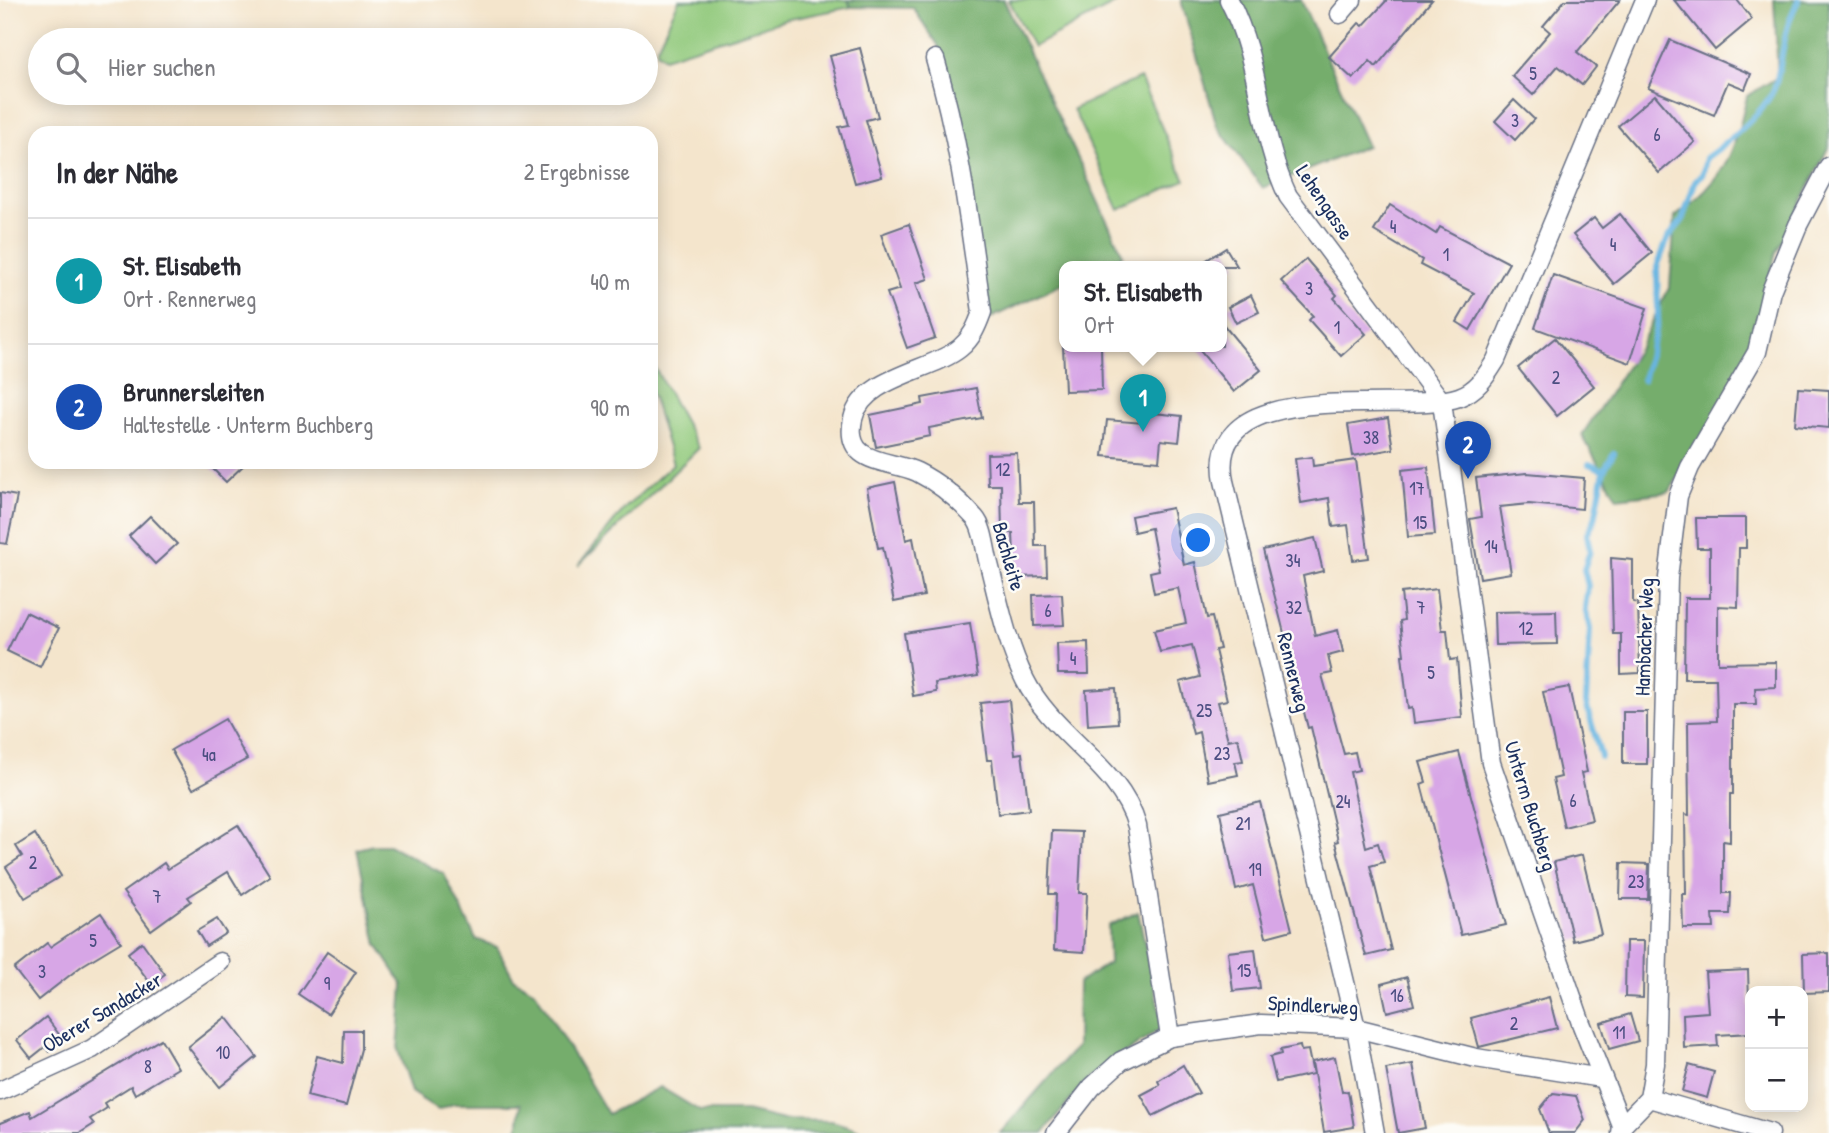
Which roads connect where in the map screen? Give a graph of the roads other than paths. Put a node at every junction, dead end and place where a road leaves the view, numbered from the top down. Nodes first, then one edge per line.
1 (1229, 0) edge
2 (1352, 0) edge
3 (1645, 0) edge
4 (1340, 14) dead end
5 (935, 59) dead end
6 (1829, 166) edge
7 (1442, 402) junction
8 (220, 962) dead end
9 (1356, 1028) junction
10 (1170, 1037) junction
11 (1601, 1078) junction
12 (0, 1091) edge
13 (1648, 1098) junction
14 (1622, 1129) edge
15 (1056, 1133) edge
16 (1375, 1133) edge
17 (1770, 1133) edge

1 - 7 street, Lehengasse
2 - 4 street
3 - 7 street
5 - 10 street, Bachleite
6 - 13 street, Hambacher Weg
7 - 9 street, Rennerweg
7 - 11 street, Unterm Buchberg
8 - 12 street, Oberer Sandacker
9 - 10 street, Spindlerweg
9 - 11 street, Spindlerweg
9 - 16 street, Rennerweg
10 - 15 street, Spindlerweg
11 - 14 street, Unterm Buchberg
13 - 14 street, Hambacher Weg
13 - 17 street

